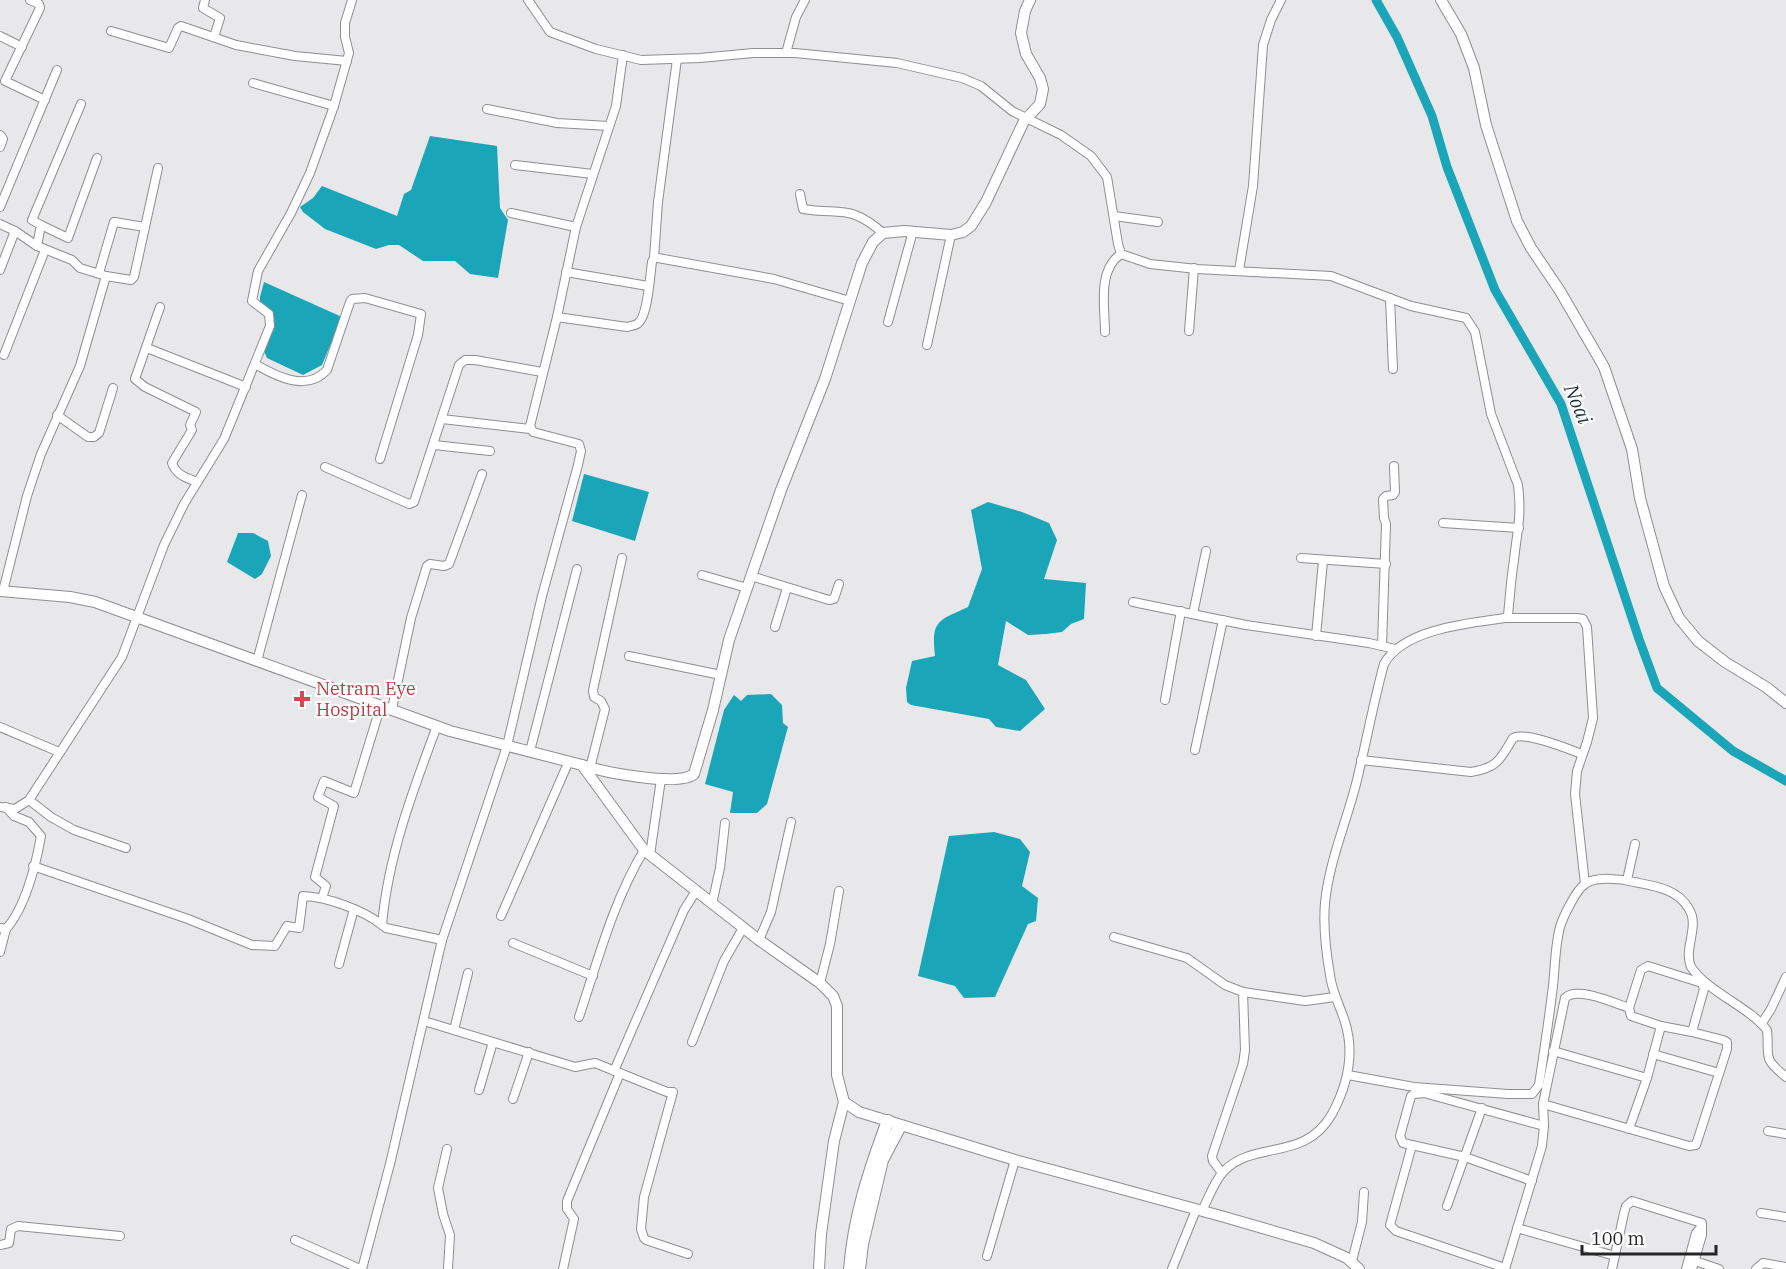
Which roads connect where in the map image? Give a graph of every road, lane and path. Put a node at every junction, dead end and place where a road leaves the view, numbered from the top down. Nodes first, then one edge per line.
1 (30, 0) edge
2 (205, 0) edge
3 (352, 0) edge
4 (528, 0) edge
5 (805, 0) edge
6 (1030, 0) edge
7 (1281, 0) edge
8 (1441, 0) edge
9 (111, 31) dead end
10 (0, 36) edge
11 (214, 37) junction
12 (22, 47) junction
13 (786, 53) junction
14 (623, 55) junction
15 (677, 59) junction
16 (347, 61) junction
17 (57, 70) dead end
18 (253, 83) dead end
19 (45, 100) junction
20 (81, 104) dead end
21 (334, 106) junction
22 (487, 109) dead end
23 (1028, 118) junction
24 (609, 126) junction
25 (0, 135) edge
26 (0, 147) edge
27 (97, 158) dead end
28 (515, 165) dead end
29 (158, 168) dead end
30 (593, 174) junction
31 (800, 194) dead end
32 (0, 207) edge
33 (511, 213) dead end
34 (1114, 216) junction
35 (1158, 222) dead end
36 (0, 224) edge
37 (40, 225) junction
38 (146, 226) junction
39 (576, 227) junction
40 (15, 231) junction
41 (913, 231) junction
42 (883, 233) junction
43 (951, 235) junction
44 (41, 248) junction
45 (1121, 254) junction
46 (654, 258) junction
47 (1194, 268) junction
48 (0, 270) edge
49 (1239, 270) junction
50 (566, 272) junction
51 (102, 274) junction
52 (648, 285) junction
53 (1390, 298) junction
54 (850, 301) junction
55 (159, 308) dead end
56 (557, 317) junction
57 (888, 322) dead end
58 (1189, 331) dead end
59 (1105, 332) dead end
60 (927, 345) dead end
61 (147, 348) junction
62 (4, 355) dead end
63 (255, 364) junction
64 (1393, 369) dead end
65 (542, 372) junction
66 (246, 387) junction
67 (113, 388) dead end
68 (57, 415) junction
69 (442, 419) junction
70 (530, 429) junction
71 (434, 445) junction
72 (490, 451) dead end
73 (380, 459) dead end
74 (1395, 466) dead end
75 (325, 467) dead end
76 (482, 474) dead end
77 (197, 482) junction
78 (302, 495) dead end
79 (1443, 523) dead end
80 (1519, 528) junction
81 (1206, 551) dead end
82 (622, 558) dead end
83 (1301, 558) dead end
84 (1323, 561) junction
85 (1386, 564) junction
86 (577, 569) dead end
87 (702, 575) dead end
88 (751, 576) junction
89 (839, 584) dead end
90 (747, 588) junction
91 (787, 588) junction
92 (2, 591) edge
93 (1133, 602) dead end
94 (1181, 611) junction
95 (1193, 614) junction
96 (137, 618) junction
97 (1505, 618) junction
98 (1223, 620) junction
99 (774, 627) dead end
100 (1316, 636) junction
101 (1382, 646) junction
102 (1395, 649) junction
103 (629, 656) dead end
104 (257, 661) junction
105 (721, 675) junction
106 (1165, 700) dead end
107 (1786, 703) edge
108 (381, 705) junction
109 (392, 710) junction
110 (0, 726) edge
111 (437, 726) junction
112 (507, 746) junction
113 (1195, 750) dead end
114 (530, 751) junction
115 (59, 752) junction
116 (1582, 754) junction
117 (1361, 760) junction
118 (568, 762) junction
119 (586, 766) junction
120 (661, 779) junction
121 (29, 800) junction
122 (3, 807) edge
123 (792, 822) dead end
124 (725, 823) dead end
125 (1635, 844) dead end
126 (126, 848) dead end
127 (647, 853) junction
128 (33, 866) junction
129 (1627, 880) junction
130 (1585, 884) junction
131 (696, 891) junction
132 (839, 891) dead end
133 (322, 898) junction
134 (712, 904) junction
135 (354, 909) junction
136 (501, 916) dead end
137 (382, 925) junction
138 (743, 928) junction
139 (3, 929) edge
140 (1114, 937) dead end
141 (441, 940) junction
142 (759, 940) junction
143 (513, 943) dead end
144 (0, 952) edge
145 (339, 964) dead end
146 (468, 974) dead end
147 (593, 976) junction
148 (1786, 977) edge
149 (820, 983) junction
150 (1243, 992) junction
151 (1335, 997) junction
152 (1629, 1008) junction
153 (579, 1017) dead end
154 (424, 1021) junction
155 (1762, 1023) junction
156 (1661, 1026) junction
157 (454, 1030) junction
158 (1692, 1032) junction
159 (493, 1042) junction
160 (692, 1042) dead end
161 (1553, 1051) junction
162 (529, 1052) junction
163 (1653, 1054) junction
164 (617, 1072) junction
165 (1719, 1073) junction
166 (1348, 1075) junction
167 (1786, 1077) edge
168 (1647, 1078) junction
169 (479, 1090) dead end
170 (513, 1099) dead end
171 (844, 1102) junction
172 (1543, 1104) junction
173 (1482, 1108) junction
174 (894, 1123) junction
175 (1544, 1126) junction
176 (1629, 1129) junction
177 (1768, 1131) dead end
178 (1786, 1134) edge
179 (1412, 1145) junction
180 (447, 1149) dead end
181 (1465, 1157) junction
182 (1015, 1160) junction
183 (1222, 1173) junction
184 (1532, 1181) junction
185 (1364, 1192) dead end
186 (1447, 1206) dead end
187 (1199, 1211) junction
188 (1761, 1213) dead end
189 (1786, 1217) edge
190 (1702, 1227) junction
191 (1517, 1228) junction
192 (120, 1236) dead end
193 (295, 1240) dead end
194 (0, 1245) edge
195 (687, 1254) dead end
196 (987, 1256) dead end
197 (1615, 1256) junction
198 (1356, 1265) edge
199 (1694, 1265) edge
200 (1786, 1267) edge
201 (361, 1269) edge
202 (448, 1269) edge
203 (563, 1269) edge
204 (819, 1269) edge
205 (850, 1269) edge
206 (860, 1269) edge
207 (1172, 1269) edge
208 (1505, 1269) edge
209 (1612, 1269) edge
210 (1686, 1269) edge
211 (1719, 1269) edge
212 (1756, 1269) edge

1 - 12 street
2 - 11 street
3 - 16 street
4 - 14 street
5 - 13 street
6 - 23 street
7 - 49 street
8 - 107 street
9 - 11 street
10 - 12 street
11 - 16 street
12 - 19 street
13 - 15 street
13 - 23 street
14 - 15 street
14 - 24 street
15 - 46 street
16 - 21 street
17 - 19 street
18 - 21 street
19 - 32 street
20 - 37 street
21 - 63 street
22 - 24 street
23 - 34 street
23 - 43 street
24 - 30 street
25 - 26 street
27 - 37 street
28 - 30 street
29 - 38 street
30 - 39 street
31 - 42 street
33 - 39 street
34 - 35 street
34 - 45 street
36 - 40 street
37 - 44 street
38 - 51 street
38 - 51 street
39 - 50 street
40 - 44 street
40 - 48 street
41 - 42 street
41 - 43 street
41 - 57 street
42 - 54 street
43 - 60 street
44 - 51 street
44 - 62 street
45 - 47 street
45 - 59 street
46 - 52 street
46 - 54 street
47 - 49 street
47 - 58 street
49 - 53 street
50 - 52 street
50 - 56 street
51 - 68 street
52 - 56 street
53 - 64 street
53 - 80 street
54 - 88 street
55 - 61 street
56 - 65 street
61 - 66 street
61 - 77 street
63 - 66 street
63 - 73 street
65 - 69 street
65 - 70 street
66 - 77 street
67 - 68 street
68 - 92 street
69 - 70 street
69 - 71 street
70 - 112 street
71 - 72 street
71 - 75 street
74 - 85 street
76 - 109 street
77 - 96 street
78 - 104 street
79 - 80 street
80 - 97 street
81 - 95 street
82 - 119 street
83 - 84 street
84 - 85 street
84 - 100 street
85 - 101 street
86 - 114 street
87 - 90 street
88 - 90 street
88 - 91 street
89 - 91 street
90 - 105 street
91 - 99 street
92 - 96 street
93 - 94 street
94 - 95 street
94 - 106 street
95 - 98 street
96 - 104 street
96 - 115 street
97 - 102 street
97 - 116 street
98 - 100 street
98 - 113 street
100 - 101 street
101 - 102 street
102 - 117 street
103 - 105 street
104 - 108 street
105 - 120 street
108 - 109 street
108 - 133 street
109 - 111 street
110 - 115 street
111 - 112 street
111 - 137 street
112 - 114 street
112 - 141 street
114 - 118 street
115 - 121 street
116 - 117 street
116 - 130 street
117 - 151 street
118 - 119 street
118 - 136 street
119 - 120 street
119 - 127 street
120 - 127 street
121 - 122 street
121 - 126 street
122 - 128 street
123 - 142 street
124 - 134 street
125 - 129 street
127 - 131 street
127 - 147 street
128 - 133 street
128 - 139 street
129 - 130 street
129 - 155 street
130 - 166 street
131 - 134 street
131 - 164 street
132 - 149 street
133 - 135 street
134 - 138 street
135 - 137 street
135 - 145 street
137 - 141 street
138 - 142 street
138 - 160 street
139 - 144 street
140 - 150 street
141 - 154 street
142 - 149 street
143 - 147 street
146 - 157 street
147 - 153 street
148 - 155 street
149 - 171 street
150 - 151 street
150 - 183 street
151 - 166 street
152 - 156 street
152 - 158 street
152 - 161 street
154 - 157 street
154 - 201 street
155 - 167 street
156 - 158 street
156 - 163 street
157 - 159 street
158 - 165 street
159 - 162 street
159 - 169 street
161 - 168 street
161 - 172 street
162 - 164 street
162 - 170 street
163 - 165 street
163 - 168 street
164 - 195 street
164 - 203 street
165 - 176 street
166 - 183 street
168 - 176 street
171 - 174 street
171 - 204 street
172 - 175 street
172 - 176 street
173 - 175 street
173 - 179 street
173 - 181 street
174 - 182 street
174 - 205 main road
174 - 206 main road
175 - 184 street
177 - 178 street
179 - 181 street
179 - 208 street
180 - 202 street
181 - 184 street
181 - 186 street
182 - 187 street
182 - 196 street
183 - 187 street
184 - 191 street
185 - 198 street
187 - 198 street
187 - 207 street
188 - 189 street
190 - 197 street
190 - 199 street
190 - 210 street
191 - 197 street
191 - 208 street
192 - 194 street
193 - 201 street
197 - 209 street
199 - 211 street
200 - 212 street

